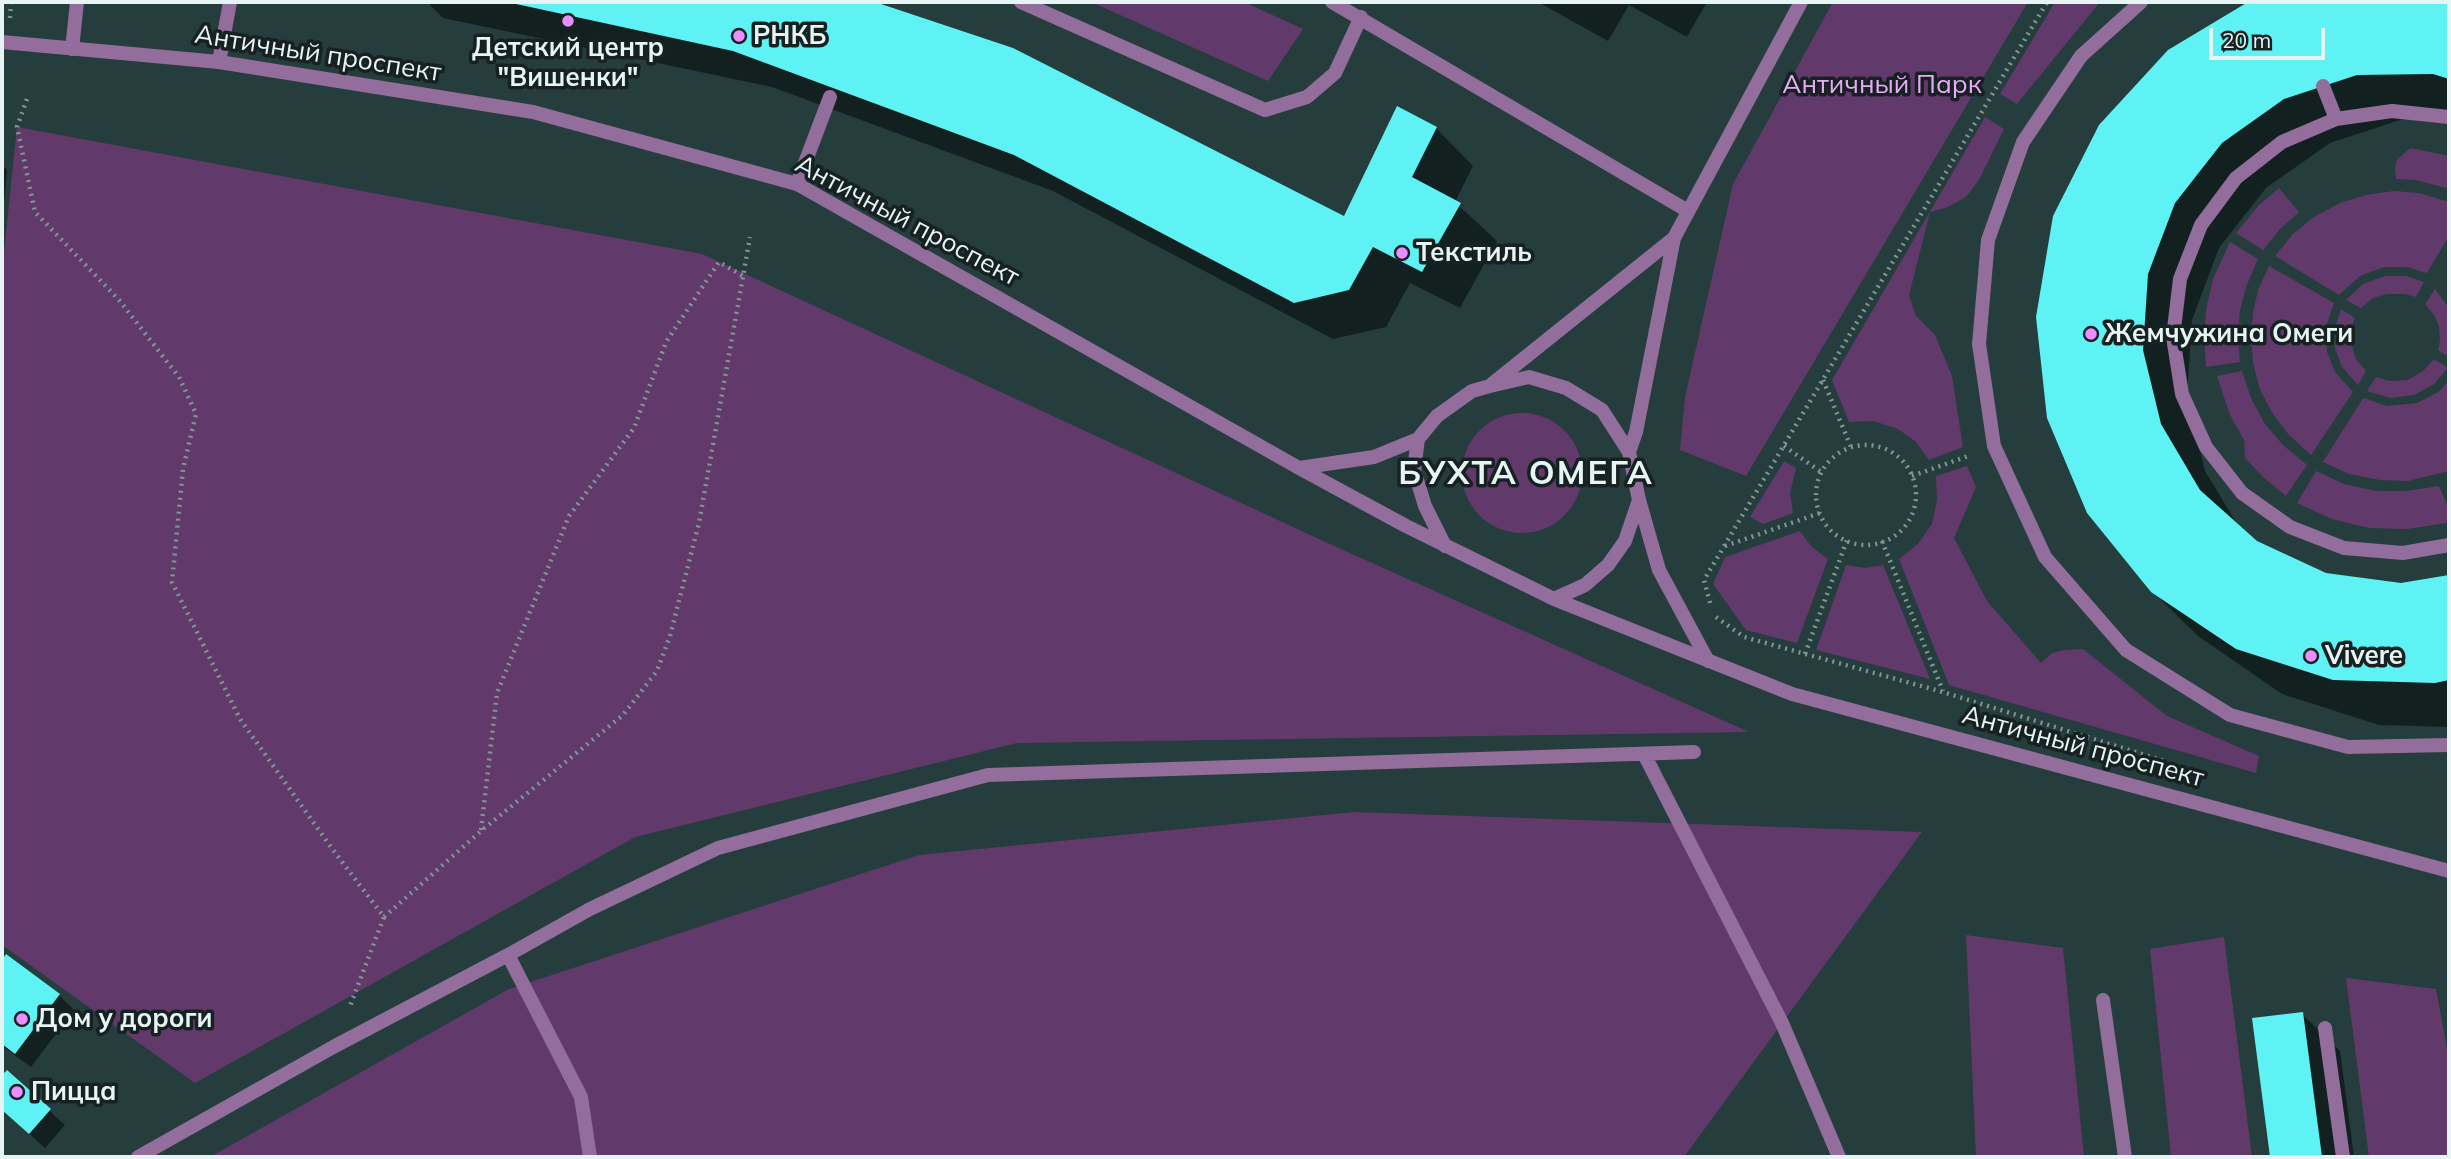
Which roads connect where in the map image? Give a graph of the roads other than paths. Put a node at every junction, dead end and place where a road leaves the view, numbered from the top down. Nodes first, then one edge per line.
1 (77, 2) edge
2 (230, 2) edge
3 (1021, 2) edge
4 (1332, 2) edge
5 (1801, 2) edge
6 (2141, 2) edge
7 (1361, 17) junction
8 (2, 42) edge
9 (72, 49) junction
10 (219, 62) junction
11 (2323, 86) dead end
12 (830, 97) dead end
13 (2449, 117) edge
14 (2336, 119) junction
15 (797, 184) junction
16 (1688, 211) junction
17 (1674, 237) junction
18 (1490, 386) junction
19 (1418, 439) junction
20 (1629, 452) junction
21 (1298, 468) junction
22 (1639, 500) junction
23 (2449, 545) edge
24 (1445, 546) junction
25 (1554, 599) junction
26 (1708, 661) junction
27 (2449, 745) edge
28 (1694, 752) dead end
29 (1644, 754) junction
30 (2449, 871) edge
31 (508, 955) junction
32 (2103, 1000) dead end
33 (2325, 1028) dead end
34 (138, 1157) edge
35 (590, 1157) edge
36 (1839, 1157) edge
37 (2125, 1157) edge
38 (2343, 1157) edge

1 - 9 street
2 - 10 street
3 - 7 street
4 - 7 street
5 - 16 street
6 - 27 street
7 - 16 street
8 - 9 street, Античный проспект
9 - 10 street, Античный проспект
10 - 15 street, Античный проспект
11 - 14 street
12 - 15 street
13 - 14 street
14 - 23 street
15 - 21 street, Античный проспект
16 - 17 street
17 - 18 street
17 - 20 street
18 - 19 street
18 - 20 street
19 - 21 street
19 - 24 street
20 - 22 street
21 - 24 street, Античный проспект
22 - 25 street
22 - 26 street
24 - 25 street, Античный проспект
25 - 26 street, Античный проспект
26 - 30 street, Античный проспект
28 - 29 street
29 - 31 street
29 - 36 street
31 - 34 street
31 - 35 street
32 - 37 street
33 - 38 street

